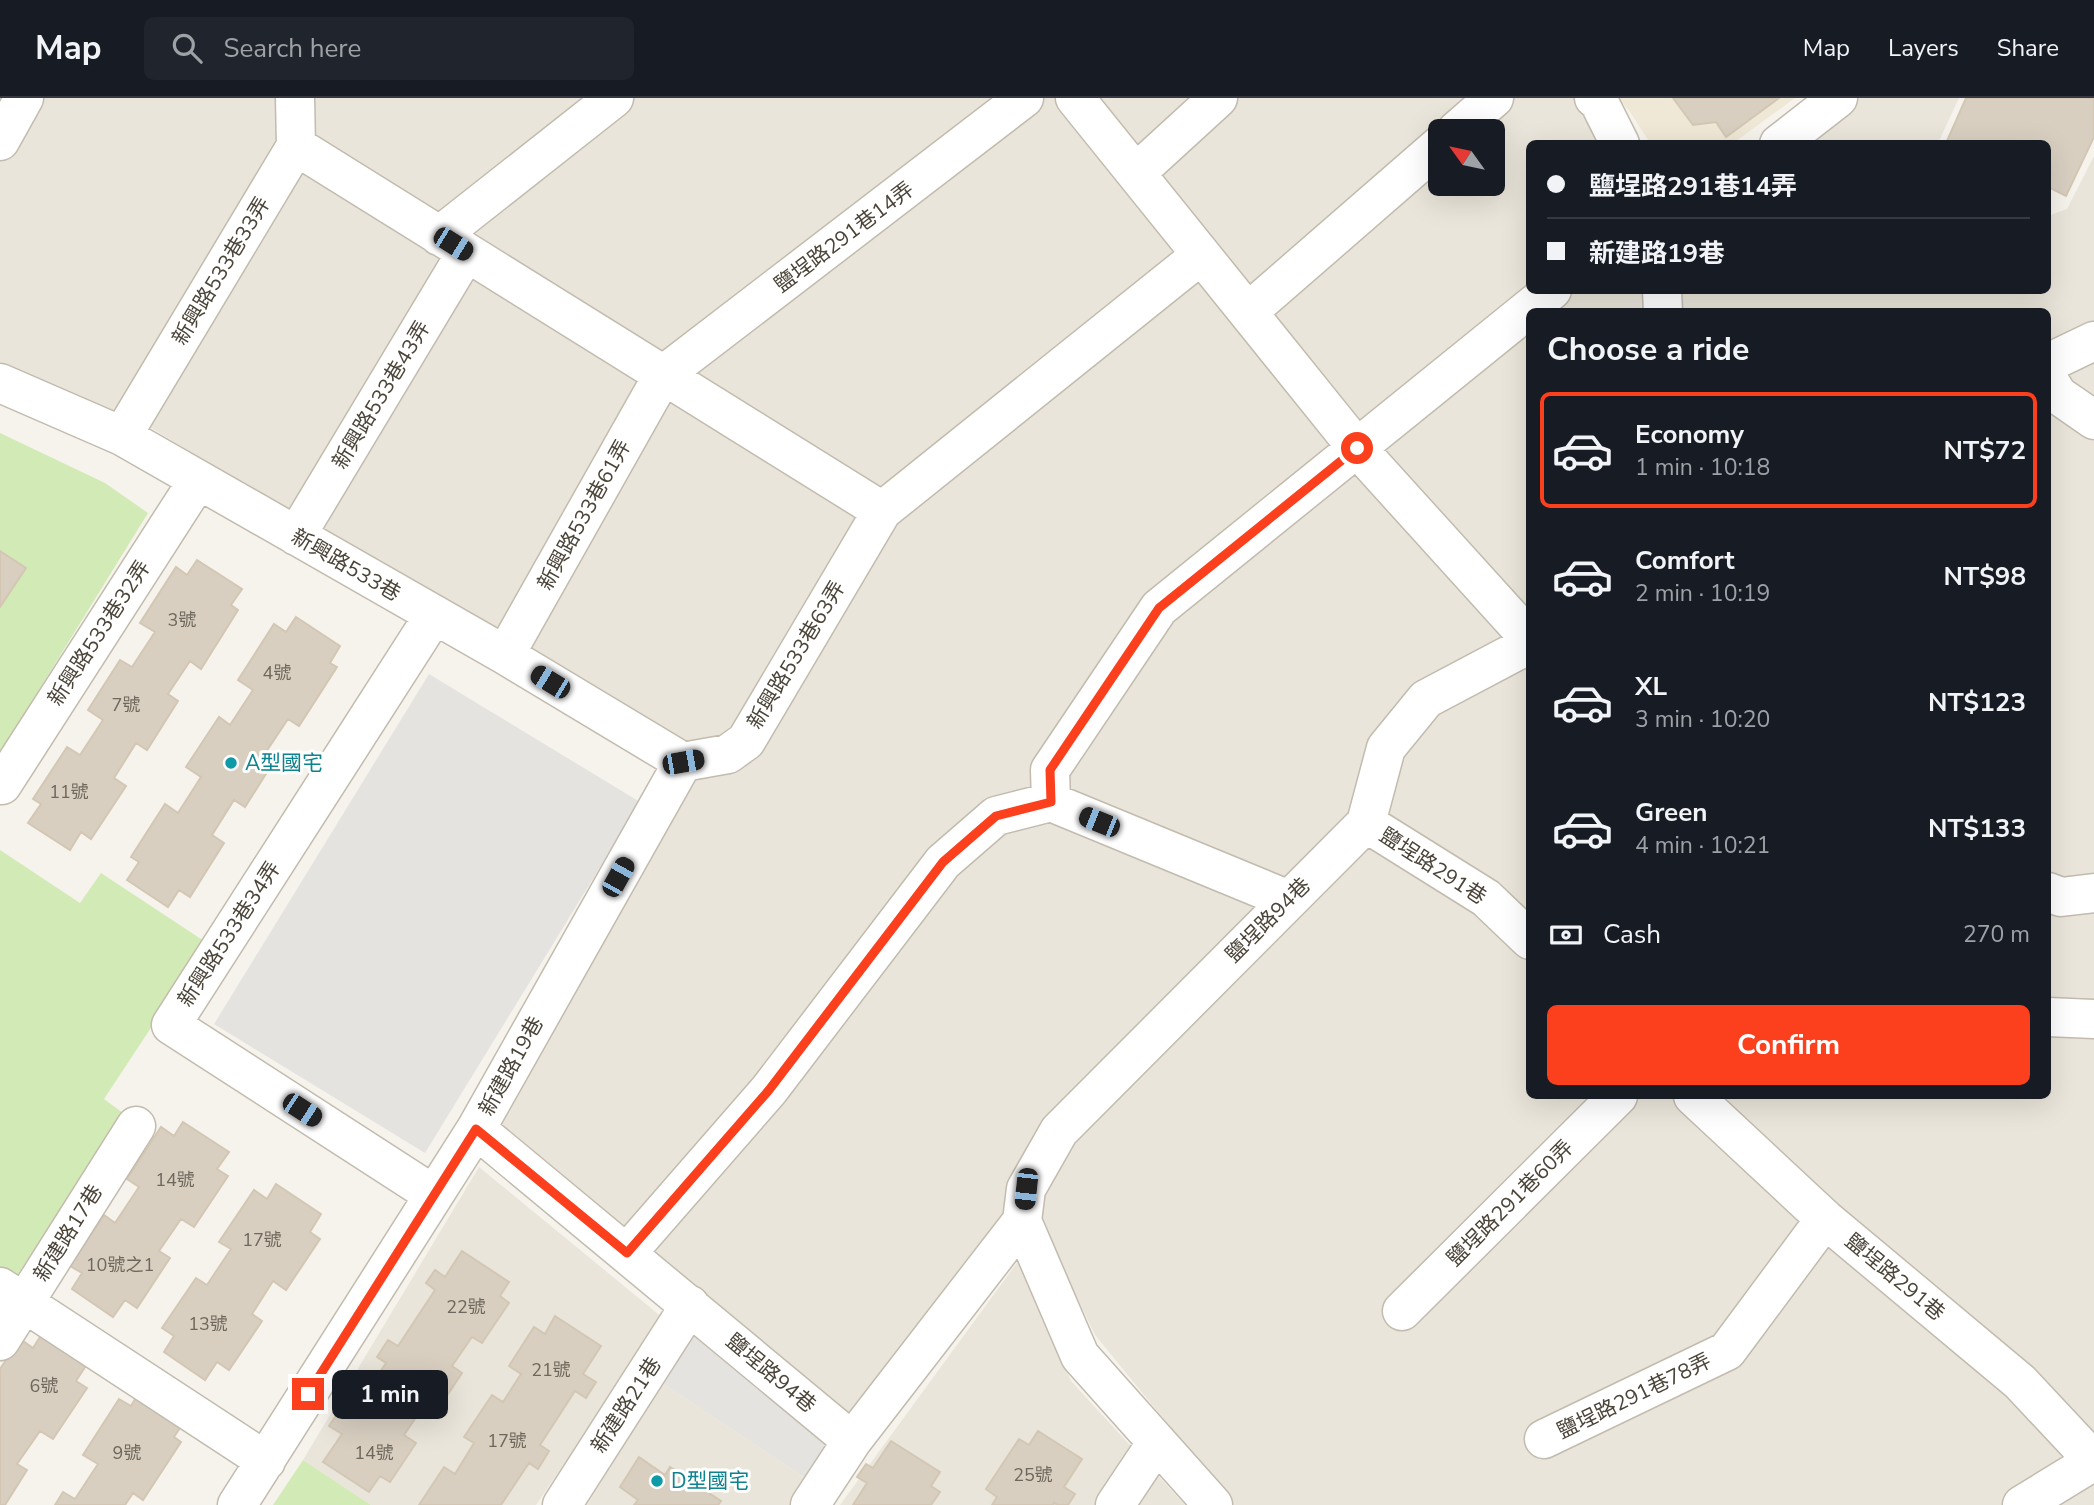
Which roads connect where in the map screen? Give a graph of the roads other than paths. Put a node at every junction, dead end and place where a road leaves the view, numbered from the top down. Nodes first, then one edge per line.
1 (24, 98) edge
2 (296, 98) edge
3 (614, 98) edge
4 (1024, 98) edge
5 (1075, 98) edge
6 (1218, 98) edge
7 (1494, 98) edge
8 (1594, 98) edge
9 (1838, 98) edge
10 (1470, 119) edge
11 (1618, 140) edge
12 (1784, 140) edge
13 (0, 141) edge
14 (296, 146) junction
15 (1428, 155) edge
16 (1136, 173) junction
17 (453, 244) junction
18 (1201, 255) junction
19 (1547, 294) edge
20 (1530, 308) edge
21 (1526, 311) edge
22 (1248, 312) junction
23 (2094, 341) edge
24 (2051, 362) edge
25 (663, 375) junction
26 (0, 383) edge
27 (2051, 384) edge
28 (2094, 420) edge
29 (122, 436) junction
30 (1357, 448) junction
31 (198, 480) junction
32 (882, 511) junction
33 (296, 536) junction
34 (434, 615) junction
35 (1526, 635) edge
36 (1526, 646) edge
37 (505, 655) junction
38 (683, 762) junction
39 (0, 784) edge
40 (1051, 802) junction
41 (1366, 823) junction
42 (2051, 893) edge
43 (2094, 893) edge
44 (1289, 900) junction
45 (1526, 936) edge
46 (2051, 1017) edge
47 (2094, 1019) edge
48 (1615, 1099) edge
49 (1696, 1099) edge
50 (136, 1126) dead end
51 (476, 1129) junction
52 (434, 1195) junction
53 (1825, 1219) junction
54 (1022, 1221) junction
55 (627, 1253) junction
56 (12, 1294) edge
57 (690, 1305) junction
58 (1402, 1311) dead end
59 (0, 1340) edge
60 (1544, 1439) dead end
61 (852, 1441) junction
62 (1157, 1441) junction
63 (266, 1461) junction
64 (2094, 1461) edge
65 (237, 1505) edge
66 (562, 1505) edge
67 (810, 1505) edge
68 (1115, 1505) edge
69 (1213, 1505) edge
70 (2022, 1505) edge

1 - 13 street
2 - 14 street
3 - 17 street, 新興路533巷43弄
4 - 25 street, 鹽埕路291巷14弄
5 - 16 street
6 - 16 street
7 - 10 street
8 - 11 street
9 - 12 street
14 - 17 street
14 - 29 street, 新興路533巷33弄
15 - 22 street
16 - 18 street
17 - 25 street
17 - 33 street, 新興路533巷43弄
18 - 22 street
18 - 32 street
19 - 20 street
21 - 30 street
22 - 30 street
23 - 24 street
25 - 32 street
25 - 37 street, 新興路533巷61弄
26 - 29 street, 新興路533巷
27 - 28 street
29 - 31 street, 新興路533巷
30 - 35 street
30 - 40 street
31 - 33 street, 新興路533巷
31 - 39 street, 新興路533巷32弄
32 - 38 street, 新興路533巷63弄
33 - 34 street, 新興路533巷
34 - 37 street, 新興路533巷
34 - 52 street, 新興路533巷34弄
36 - 41 street
37 - 38 street, 新興路533巷
38 - 51 street, 新建路19巷
40 - 44 street
40 - 55 street
41 - 44 street, 鹽埕路94巷
41 - 45 street, 鹽埕路291巷
42 - 43 street
44 - 54 street, 鹽埕路94巷
46 - 47 street
48 - 58 street, 鹽埕路291巷60弄
49 - 53 street, 鹽埕路291巷
50 - 56 street, 新建路17巷
51 - 52 street, 新建路19巷
51 - 55 street, 鹽埕路94巷
52 - 63 street, 新建路19巷
53 - 60 street, 鹽埕路291巷78弄
53 - 64 street, 鹽埕路291巷
54 - 61 street, 鹽埕路94巷
54 - 62 street
55 - 57 street, 鹽埕路94巷
56 - 59 street, 新建路17巷
56 - 63 street
57 - 61 street, 鹽埕路94巷
57 - 66 street, 新建路21巷
61 - 67 street
62 - 68 street
62 - 69 street
63 - 65 street, 新建路19巷
64 - 70 street

